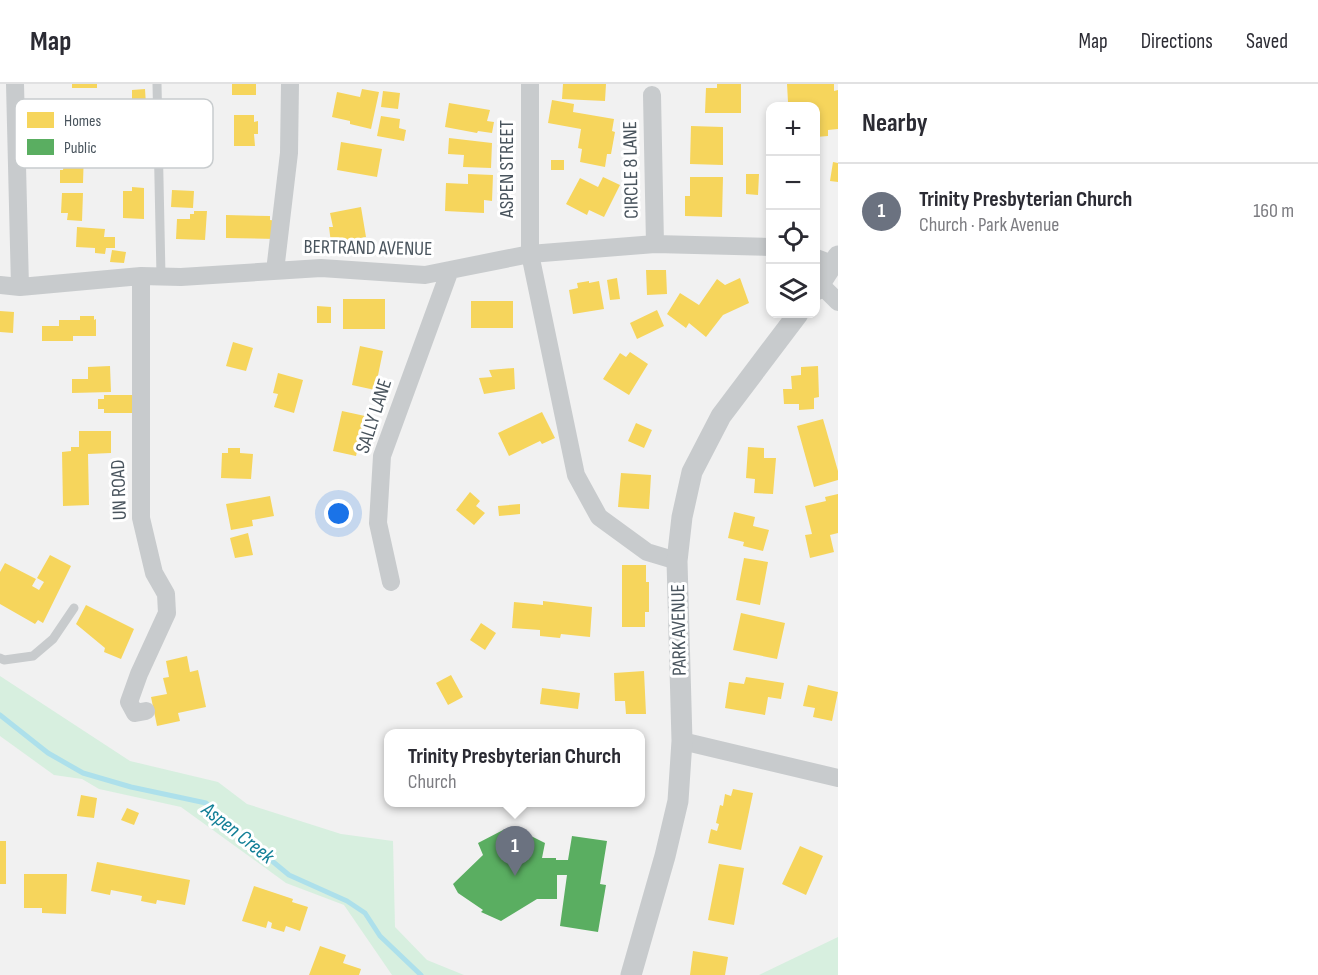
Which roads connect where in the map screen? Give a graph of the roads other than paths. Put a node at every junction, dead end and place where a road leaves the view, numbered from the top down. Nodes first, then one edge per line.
1 (15, 84) edge
2 (157, 84) edge
3 (290, 84) edge
4 (526, 84) edge
5 (652, 94) dead end
6 (15, 99) edge
7 (157, 99) edge
8 (17, 168) edge
9 (159, 168) edge
10 (656, 244) junction
11 (766, 247) edge
12 (530, 254) junction
13 (829, 259) edge
14 (450, 270) junction
15 (275, 271) junction
16 (141, 276) junction
17 (161, 276) junction
18 (820, 282) edge
19 (0, 285) edge
20 (20, 287) junction
21 (820, 288) edge
22 (838, 302) edge
23 (795, 318) edge
24 (677, 561) junction
25 (391, 582) dead end
26 (74, 608) dead end
27 (0, 658) edge
28 (146, 711) dead end
29 (682, 741) junction
30 (838, 778) edge
31 (631, 975) edge

1 - 6 street
2 - 7 lane
3 - 15 street
4 - 12 street, ASPEN STREET
5 - 10 street, CIRCLE 8 LANE
8 - 20 street
9 - 17 lane
10 - 11 street, BERTRAND AVENUE
10 - 12 street, BERTRAND AVENUE
12 - 14 street, BERTRAND AVENUE
12 - 24 street, ASPEN STREET
13 - 18 street
14 - 15 street, BERTRAND AVENUE
14 - 25 street, SALLY LANE
15 - 17 street, BERTRAND AVENUE
16 - 17 street, BERTRAND AVENUE
16 - 20 street, BERTRAND AVENUE
16 - 28 street, UN ROAD
19 - 20 street, BERTRAND AVENUE
21 - 22 street
23 - 24 street, PARK AVENUE
24 - 29 street, PARK AVENUE
26 - 27 lane
29 - 30 street
29 - 31 street, PARK AVENUE

